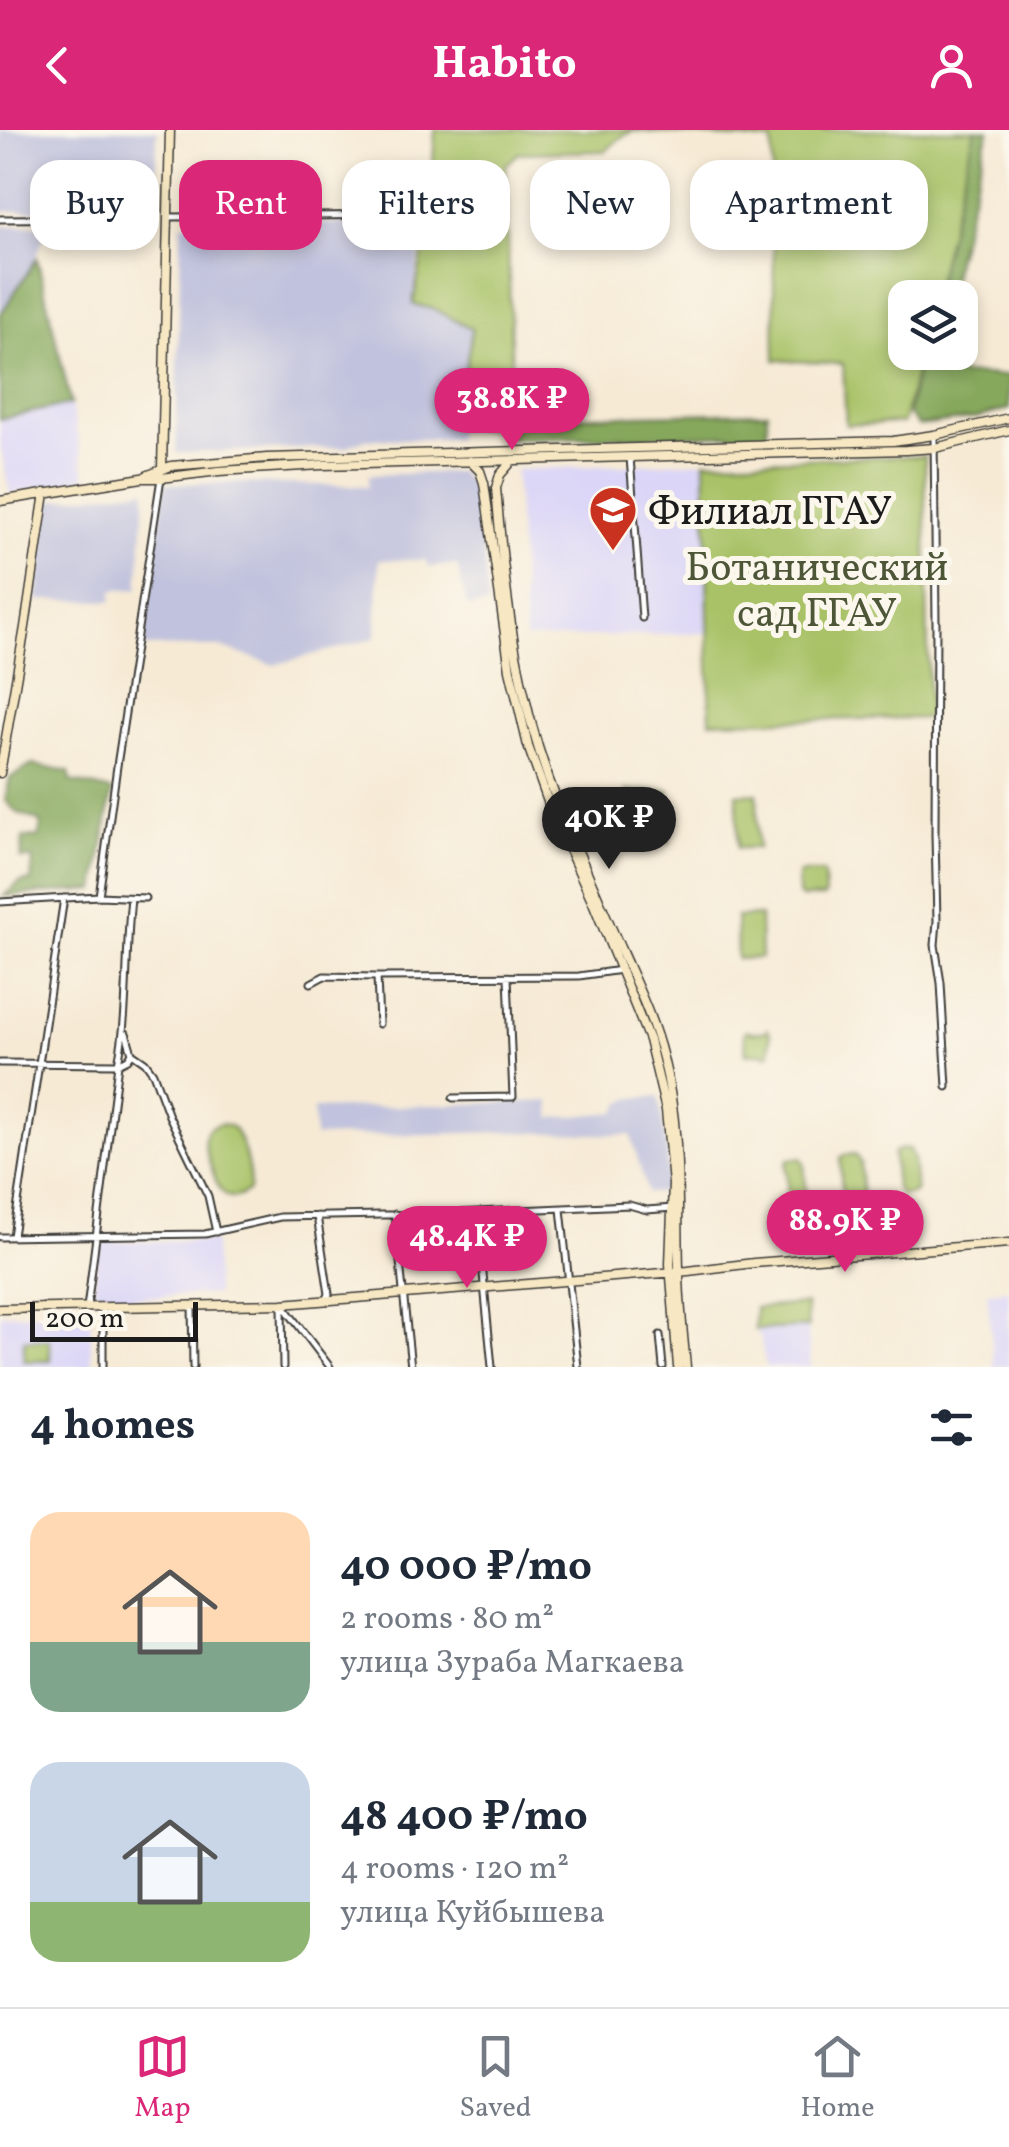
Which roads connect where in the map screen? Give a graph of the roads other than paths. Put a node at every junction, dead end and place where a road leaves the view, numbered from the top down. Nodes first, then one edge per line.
1 (170, 130) edge
2 (342, 216) edge
3 (168, 217) junction
4 (0, 219) edge
5 (30, 219) edge
6 (1009, 418) edge
7 (1009, 430) edge
8 (934, 436) junction
9 (936, 448) junction
10 (506, 451) junction
11 (483, 452) junction
12 (630, 457) junction
13 (494, 460) junction
14 (512, 460) junction
15 (470, 461) junction
16 (162, 473) junction
17 (484, 483) junction
18 (496, 483) junction
19 (45, 493) junction
20 (0, 501) edge
21 (642, 618) dead end
22 (0, 772) edge
23 (555, 808) junction
24 (99, 896) junction
25 (64, 898) junction
26 (131, 898) junction
27 (145, 898) dead end
28 (0, 902) edge
29 (621, 970) junction
30 (377, 977) junction
31 (508, 977) junction
32 (311, 982) dead end
33 (379, 1024) dead end
34 (125, 1030) junction
35 (132, 1053) junction
36 (0, 1063) edge
37 (38, 1063) junction
38 (118, 1064) junction
39 (947, 1087) dead end
40 (454, 1098) dead end
41 (673, 1208) junction
42 (561, 1209) junction
43 (477, 1212) junction
44 (395, 1214) junction
45 (317, 1216) junction
46 (216, 1232) junction
47 (0, 1236) edge
48 (13, 1236) junction
49 (96, 1236) junction
50 (1009, 1244) edge
51 (674, 1272) junction
52 (568, 1280) junction
53 (485, 1289) junction
54 (403, 1294) junction
55 (326, 1301) junction
56 (282, 1304) junction
57 (192, 1305) junction
58 (87, 1308) junction
59 (103, 1308) junction
60 (0, 1309) edge
61 (660, 1335) dead end
62 (103, 1367) edge
63 (193, 1367) edge
64 (283, 1367) edge
65 (330, 1367) edge
66 (411, 1367) edge
67 (492, 1367) edge
68 (578, 1367) edge
69 (663, 1367) edge
70 (682, 1367) edge

1 - 3 main road
2 - 3 street
3 - 16 main road
4 - 5 street
6 - 8 main road
7 - 9 main road
8 - 9 street
8 - 10 main road
9 - 12 main road
9 - 39 street
10 - 11 main road
10 - 13 main road
11 - 13 main road
11 - 16 main road
12 - 14 main road
12 - 21 street
13 - 14 main road
13 - 15 main road
13 - 17 main road
13 - 18 main road
14 - 18 main road
15 - 16 main road
15 - 17 main road
16 - 19 main road
16 - 24 street
17 - 23 main road
18 - 23 main road
19 - 20 main road
19 - 22 main road
23 - 29 main road
23 - 51 main road
24 - 25 street
24 - 26 street
25 - 28 street
25 - 37 street
26 - 27 street
26 - 34 street
29 - 31 street
29 - 41 main road
30 - 31 street
30 - 32 street
30 - 33 street
31 - 40 street
34 - 35 street
34 - 38 street
35 - 38 street
35 - 46 street
36 - 37 street
37 - 38 street
37 - 48 street
38 - 49 street
41 - 42 street
41 - 51 main road
42 - 43 street
42 - 52 street
43 - 44 street
43 - 53 street
44 - 45 street
44 - 54 street
45 - 46 street
45 - 55 street
46 - 49 street
47 - 48 street
48 - 49 street
49 - 58 street
50 - 51 main road
51 - 52 main road
51 - 70 main road
52 - 53 main road
52 - 68 street
53 - 54 main road
53 - 67 street
54 - 55 main road
54 - 66 street
55 - 56 main road
56 - 57 main road
56 - 64 street
56 - 65 street
57 - 59 main road
57 - 63 street
58 - 59 main road
58 - 60 main road
59 - 62 street
61 - 69 street

